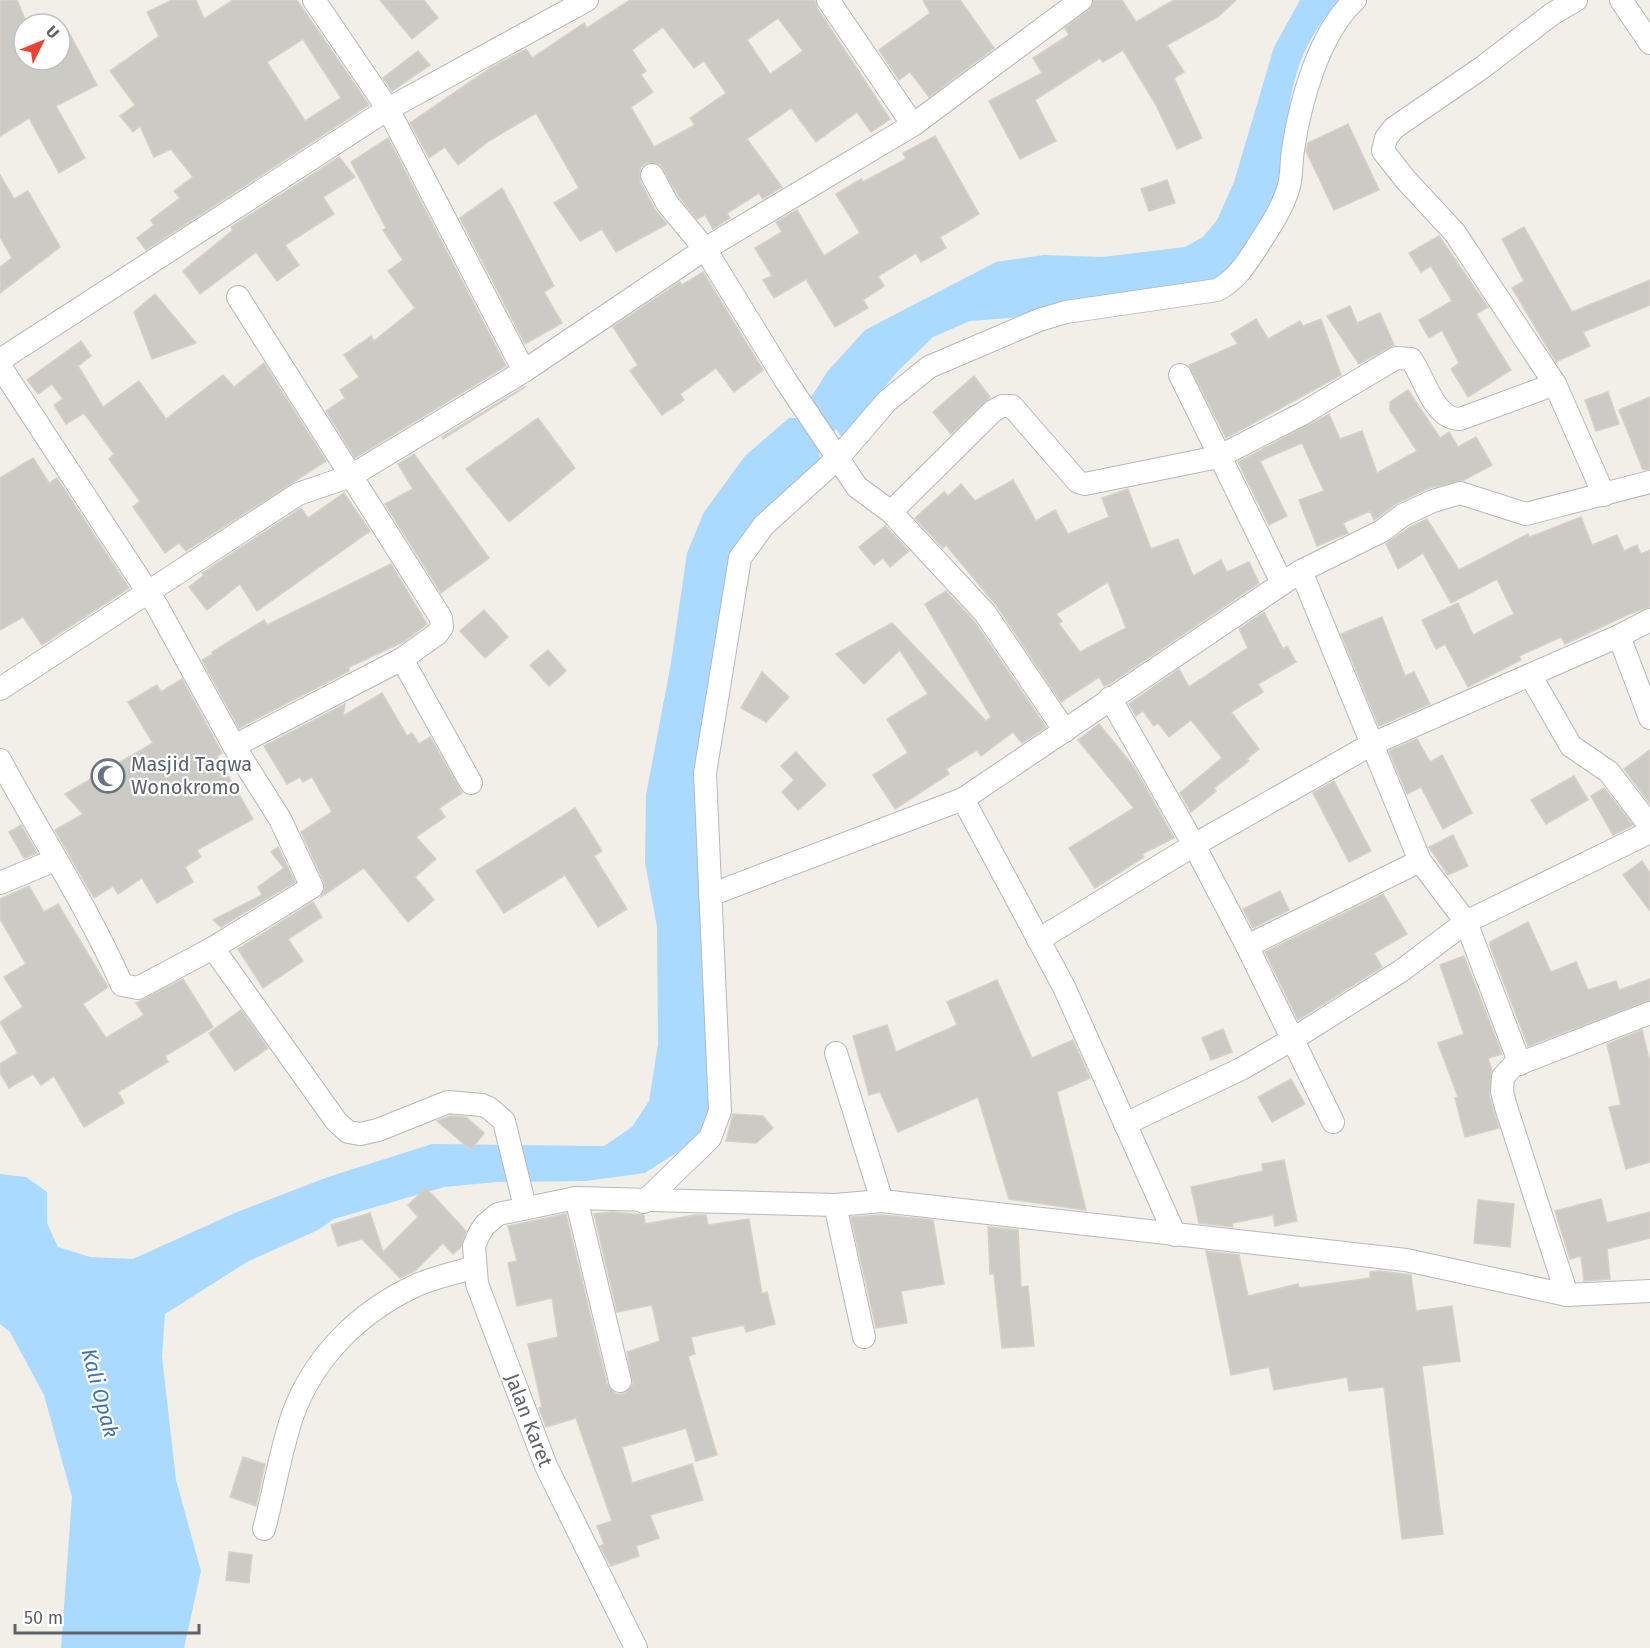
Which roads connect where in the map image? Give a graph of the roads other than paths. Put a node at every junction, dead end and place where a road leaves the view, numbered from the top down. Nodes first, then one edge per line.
1 (314, 0) edge
2 (587, 0) edge
3 (828, 0) edge
4 (1081, 0) edge
5 (1355, 0) edge
6 (1576, 0) edge
7 (1621, 0) edge
8 (1650, 43) edge
9 (388, 109) junction
10 (913, 125) junction
11 (652, 175) dead end
12 (705, 249) junction
13 (238, 297) dead end
14 (0, 360) edge
15 (0, 366) edge
16 (524, 370) junction
17 (1180, 375) dead end
18 (1555, 384) junction
19 (834, 452) junction
20 (1218, 457) junction
21 (351, 476) junction
22 (1650, 482) edge
23 (1604, 495) junction
24 (891, 512) junction
25 (1301, 571) junction
26 (1282, 583) junction
27 (148, 591) junction
28 (1650, 620) edge
29 (1619, 636) junction
30 (402, 659) junction
31 (1530, 675) junction
32 (0, 689) edge
33 (1110, 698) junction
34 (1650, 718) edge
35 (1065, 732) junction
36 (1372, 744) junction
37 (234, 746) junction
38 (0, 760) edge
39 (471, 783) dead end
40 (963, 799) junction
41 (1650, 826) edge
42 (1650, 832) edge
43 (1194, 845) junction
44 (55, 860) junction
45 (1420, 861) junction
46 (0, 883) edge
47 (710, 894) junction
48 (1466, 922) junction
49 (1038, 940) junction
50 (1247, 946) junction
51 (213, 948) junction
52 (1650, 1012) edge
53 (1293, 1039) junction
54 (836, 1053) dead end
55 (1520, 1064) junction
56 (1333, 1122) dead end
57 (1125, 1124) junction
58 (576, 1198) junction
59 (882, 1201) junction
60 (644, 1202) junction
61 (835, 1205) junction
62 (525, 1207) junction
63 (1175, 1234) junction
64 (474, 1267) junction
65 (1650, 1291) edge
66 (1567, 1295) junction
67 (864, 1337) dead end
68 (620, 1381) dead end
69 (264, 1528) dead end
70 (636, 1648) edge

1 - 9 street
2 - 9 street
3 - 10 street
4 - 10 street
5 - 19 street
6 - 18 street
7 - 8 street
9 - 14 street
9 - 16 street
10 - 12 street
11 - 12 street
12 - 16 street
12 - 19 street
13 - 21 street
15 - 27 street
16 - 21 street
17 - 20 street
18 - 20 street
18 - 23 street
19 - 24 street
19 - 47 street
20 - 24 street
20 - 26 street
21 - 27 street
21 - 30 street
22 - 23 street
23 - 25 street
24 - 35 street
25 - 26 street
25 - 36 street
26 - 33 street
27 - 32 street
27 - 37 street
28 - 29 street
29 - 31 street
29 - 34 street
30 - 37 street
30 - 39 street
31 - 36 street
31 - 41 street
33 - 35 street
33 - 43 street
35 - 40 street
36 - 43 street
36 - 45 street
37 - 51 street
38 - 44 street
40 - 47 street
40 - 49 street
42 - 48 street
43 - 49 street
43 - 50 street
44 - 46 street
44 - 51 street
45 - 48 street
45 - 50 street
47 - 60 street
48 - 53 street
48 - 55 street
49 - 57 street
50 - 53 street
51 - 62 street
52 - 55 street
53 - 56 street
53 - 57 street
54 - 59 street
55 - 66 street
57 - 63 street
58 - 60 street, Jalan Karet
58 - 62 street, Jalan Karet
58 - 68 street
59 - 61 street, Jalan Karet
59 - 63 street, Jalan Karet
60 - 61 street, Jalan Karet
61 - 67 street
62 - 64 street, Jalan Karet
63 - 66 street, Jalan Karet
64 - 69 street
64 - 70 street, Jalan Karet
65 - 66 street, Jalan Karet

